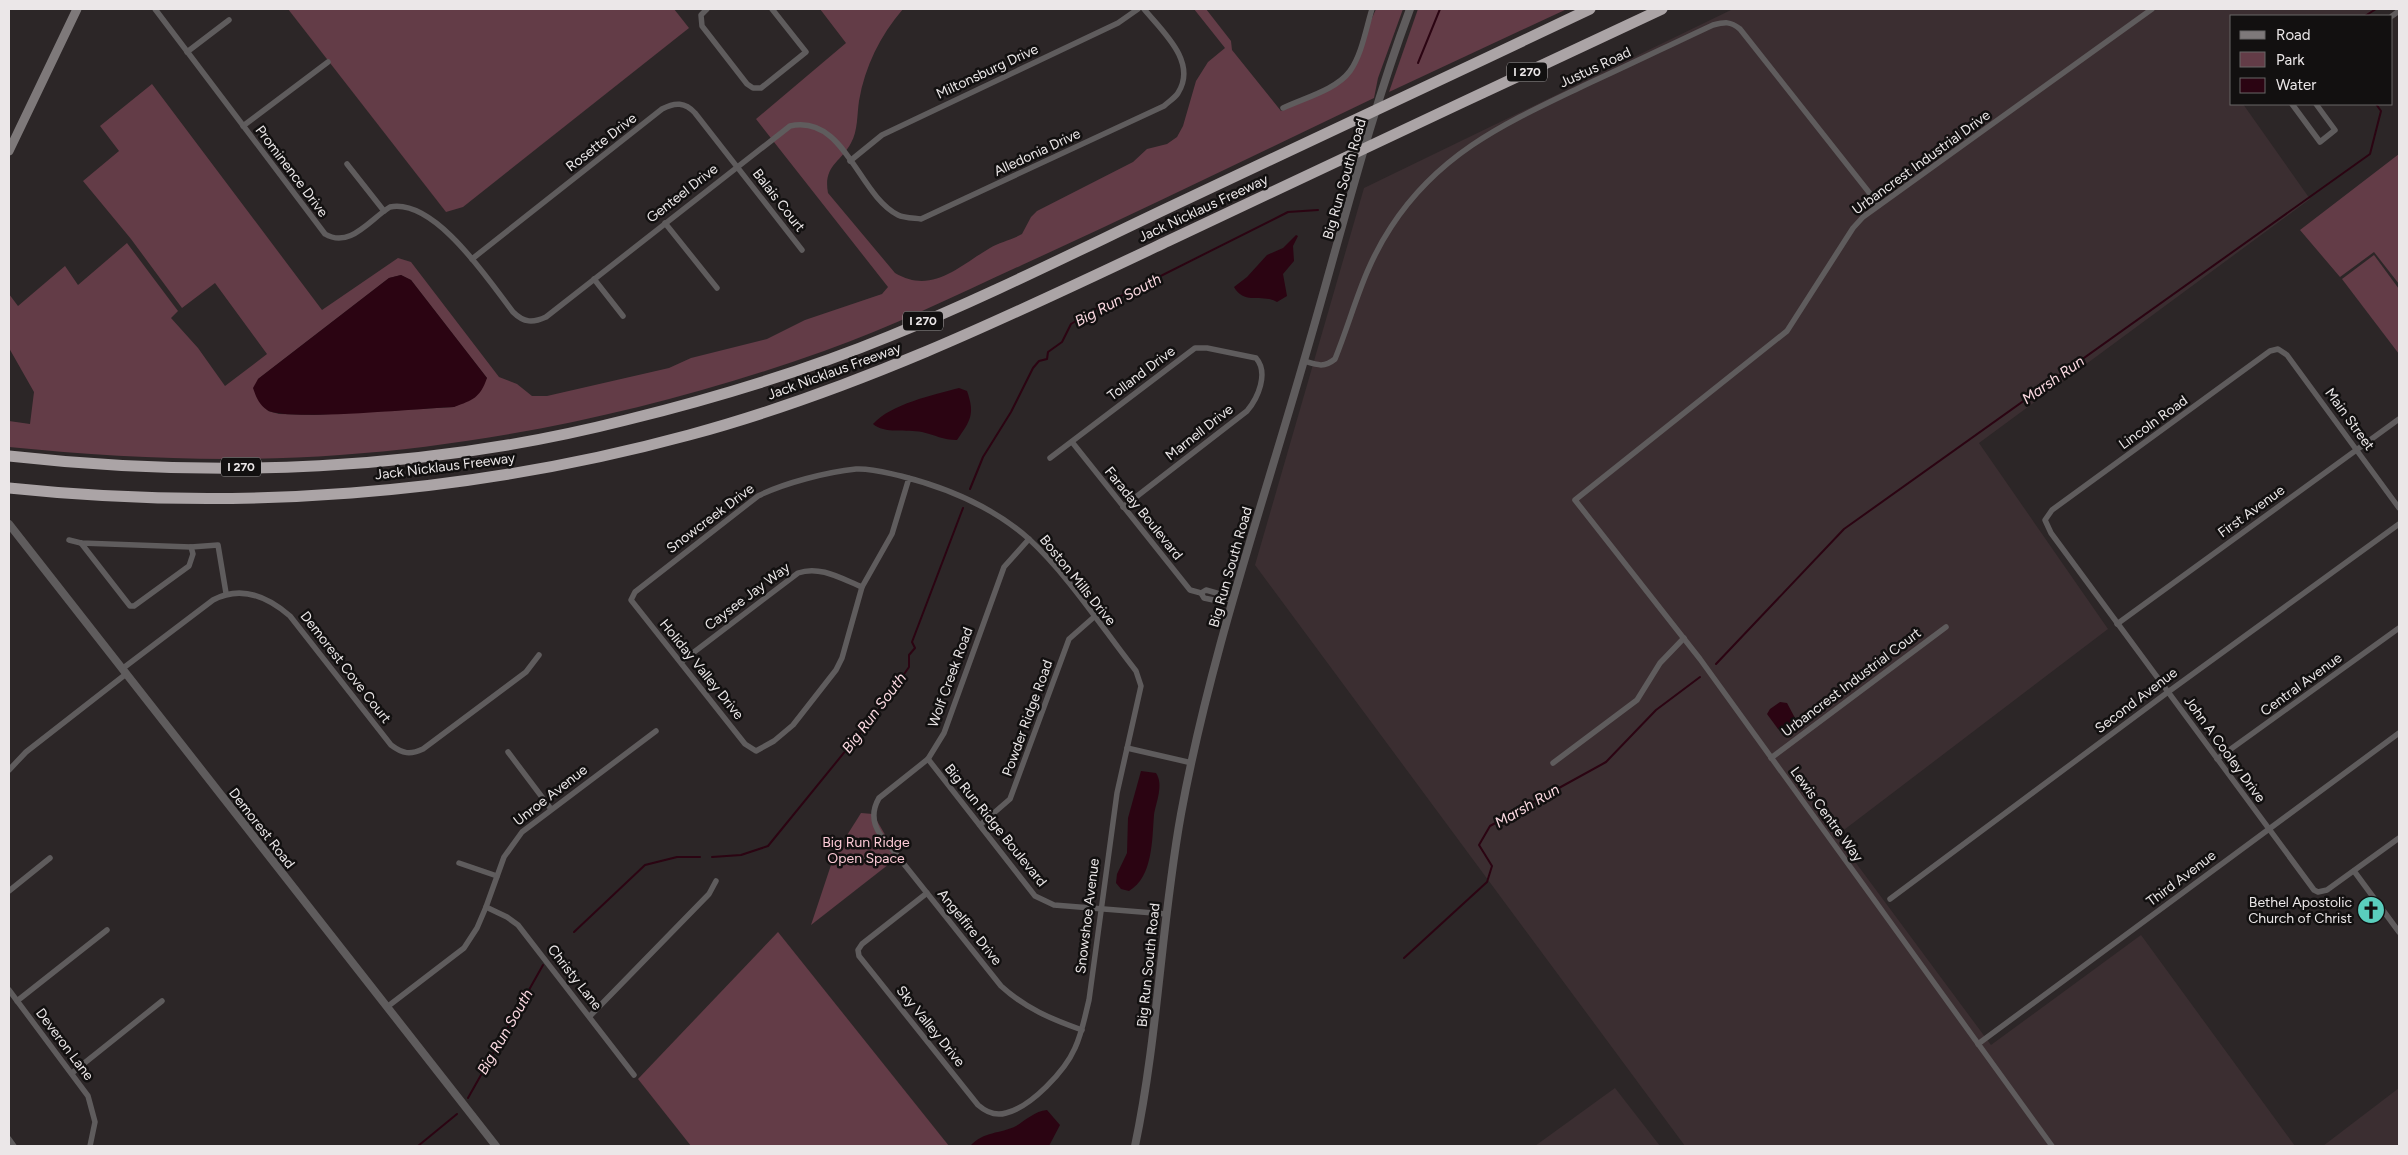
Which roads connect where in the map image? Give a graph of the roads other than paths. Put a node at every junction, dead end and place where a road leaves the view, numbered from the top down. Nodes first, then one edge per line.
1 (77, 9) edge
2 (155, 9) edge
3 (706, 9) edge
4 (772, 9) edge
5 (1138, 9) edge
6 (1144, 9) edge
7 (1372, 9) edge
8 (1410, 9) edge
9 (1590, 9) edge
10 (1662, 9) edge
11 (2152, 9) edge
12 (230, 20) dead end
13 (187, 52) junction
14 (328, 62) dead end
15 (2293, 105) edge
16 (2317, 105) edge
17 (1283, 108) dead end
18 (243, 126) junction
19 (9, 151) edge
20 (850, 161) junction
21 (347, 164) dead end
22 (737, 166) junction
23 (1879, 205) junction
24 (384, 211) junction
25 (921, 219) joint
26 (666, 222) junction
27 (802, 250) dead end
28 (472, 259) junction
29 (594, 279) junction
30 (717, 288) dead end
31 (623, 316) dead end
32 (528, 322) joint
33 (2278, 349) joint
34 (1259, 361) joint
35 (1304, 361) junction
36 (2399, 419) edge
37 (1072, 442) junction
38 (2357, 450) junction
39 (9, 456) edge
40 (1050, 458) dead end
41 (909, 478) junction
42 (11, 489) edge
43 (962, 496) joint
44 (1575, 500) joint
45 (1123, 507) junction
46 (2399, 508) edge
47 (2046, 520) joint
48 (9, 524) edge
49 (2399, 524) edge
50 (1029, 539) junction
51 (68, 540) dead end
52 (81, 543) junction
53 (191, 547) junction
54 (862, 587) junction
55 (226, 593) junction
56 (1230, 599) junction
57 (631, 600) joint
58 (1094, 617) junction
59 (2117, 624) junction
60 (1946, 627) dead end
61 (2399, 628) edge
62 (1684, 638) junction
63 (539, 655) dead end
64 (681, 662) junction
65 (124, 672) junction
66 (1138, 676) joint
67 (2168, 692) junction
68 (656, 731) dead end
69 (2399, 733) edge
70 (1127, 748) junction
71 (508, 752) dead end
72 (1771, 758) junction
73 (928, 759) junction
74 (2217, 760) junction
75 (1192, 763) junction
76 (1554, 763) dead end
77 (9, 770) edge
78 (874, 807) joint
79 (551, 809) junction
80 (980, 825) junction
81 (2268, 829) junction
82 (2399, 838) edge
83 (50, 858) dead end
84 (459, 864) dead end
85 (2354, 871) junction
86 (496, 876) junction
87 (716, 881) dead end
88 (9, 891) edge
89 (927, 893) junction
90 (1890, 899) dead end
91 (486, 908) junction
92 (1100, 909) junction
93 (1166, 914) junction
94 (106, 930) dead end
95 (2399, 932) edge
96 (9, 990) edge
97 (18, 1001) junction
98 (162, 1001) dead end
99 (388, 1007) junction
100 (590, 1016) junction
101 (1082, 1030) junction
102 (1978, 1044) junction
103 (72, 1073) junction
104 (634, 1075) dead end
105 (990, 1113) joint
106 (9, 1139) edge
107 (14, 1146) edge
108 (90, 1146) edge
109 (496, 1146) edge
110 (1135, 1146) edge
111 (2052, 1146) edge

1 - 19 main road
2 - 13 street, Prominence Drive
3 - 4 street
5 - 20 street, Miltonsburg Drive
6 - 25 street, Alledonia Drive
7 - 17 street
8 - 35 street, Big Run South Road
9 - 39 highway, Jack Nicklaus Freeway / I 270
10 - 42 highway, Jack Nicklaus Freeway / I 270
11 - 23 street, Urbancrest Industrial Drive
12 - 13 street
13 - 18 street, Prominence Drive
14 - 18 street
15 - 16 street
18 - 24 street, Prominence Drive
20 - 22 street, Genteel Drive
20 - 25 street, Genteel Drive
21 - 24 street
22 - 26 street, Genteel Drive
22 - 27 street, Balais Court
22 - 28 street, Rosette Drive
23 - 35 street, Justus Road
23 - 44 street, Urbancrest Industrial Drive
24 - 28 street, Prominence Drive
26 - 29 street, Genteel Drive
26 - 30 street
28 - 32 street, Prominence Drive
29 - 31 street
29 - 32 street, Genteel Drive
33 - 38 street, Main Street
33 - 47 street, Lincoln Road
34 - 37 street, Tolland Drive
34 - 45 street, Marnell Drive
35 - 56 street, Big Run South Road
36 - 38 street, First Avenue
37 - 40 street, Tolland Drive
37 - 45 street, Faraday Boulevard
38 - 46 street, Main Street
38 - 59 street, First Avenue
41 - 43 street, Snowcreek Drive
41 - 54 street
41 - 57 street, Snowcreek Drive
43 - 50 street, Boston Mills Drive
44 - 62 street, Lewis Centre Way
45 - 56 street, Faraday Boulevard
47 - 59 street, John A Cooley Drive
48 - 65 street, Demorest Road
49 - 67 street, Second Avenue
50 - 58 street, Boston Mills Drive
50 - 73 street, Wolf Creek Road
51 - 52 street
52 - 53 street
52 - 53 street
53 - 55 street
54 - 64 street, Caysee Jay Way
54 - 64 street, Holiday Valley Drive
55 - 63 street, Demorest Cove Court
55 - 65 street
56 - 75 street, Big Run South Road
57 - 64 street, Holiday Valley Drive
58 - 66 street, Boston Mills Drive
58 - 80 street, Powder Ridge Road
59 - 67 street, John A Cooley Drive
60 - 72 street, Urbancrest Industrial Court
61 - 74 street, Central Avenue
62 - 72 street, Lewis Centre Way
62 - 76 street
65 - 77 street
65 - 99 street, Demorest Road
66 - 70 street, Snowshoe Avenue
67 - 74 street, John A Cooley Drive
67 - 90 street, Second Avenue
68 - 79 street, Unroe Avenue
69 - 81 street, Third Avenue
70 - 75 street
70 - 92 street, Snowshoe Avenue
71 - 79 street
72 - 102 street, Lewis Centre Way
73 - 78 street, Wolf Creek Road
73 - 80 street, Big Run Ridge Boulevard
74 - 81 street, John A Cooley Drive
75 - 93 street, Big Run South Road
78 - 89 street, Angelfire Drive
79 - 86 street, Unroe Avenue
80 - 92 street, Big Run Ridge Boulevard
81 - 85 street, John A Cooley Drive
81 - 102 street, Third Avenue
82 - 85 street
83 - 88 street
84 - 86 street
85 - 95 street
86 - 91 street, Unroe Avenue
87 - 100 street
89 - 101 street, Angelfire Drive
89 - 105 street, Sky Valley Drive
91 - 99 street, Unroe Avenue
91 - 100 street, Christy Lane
92 - 93 street, Big Run Ridge Boulevard
92 - 101 street, Snowshoe Avenue
93 - 110 street, Big Run South Road
94 - 97 street
96 - 97 street, Deveron Lane
97 - 103 street, Deveron Lane
98 - 103 street
99 - 109 street, Demorest Road
100 - 104 street, Christy Lane
101 - 105 street, Snowshoe Avenue
102 - 111 street, Lewis Centre Way
103 - 108 street, Deveron Lane
106 - 107 street

